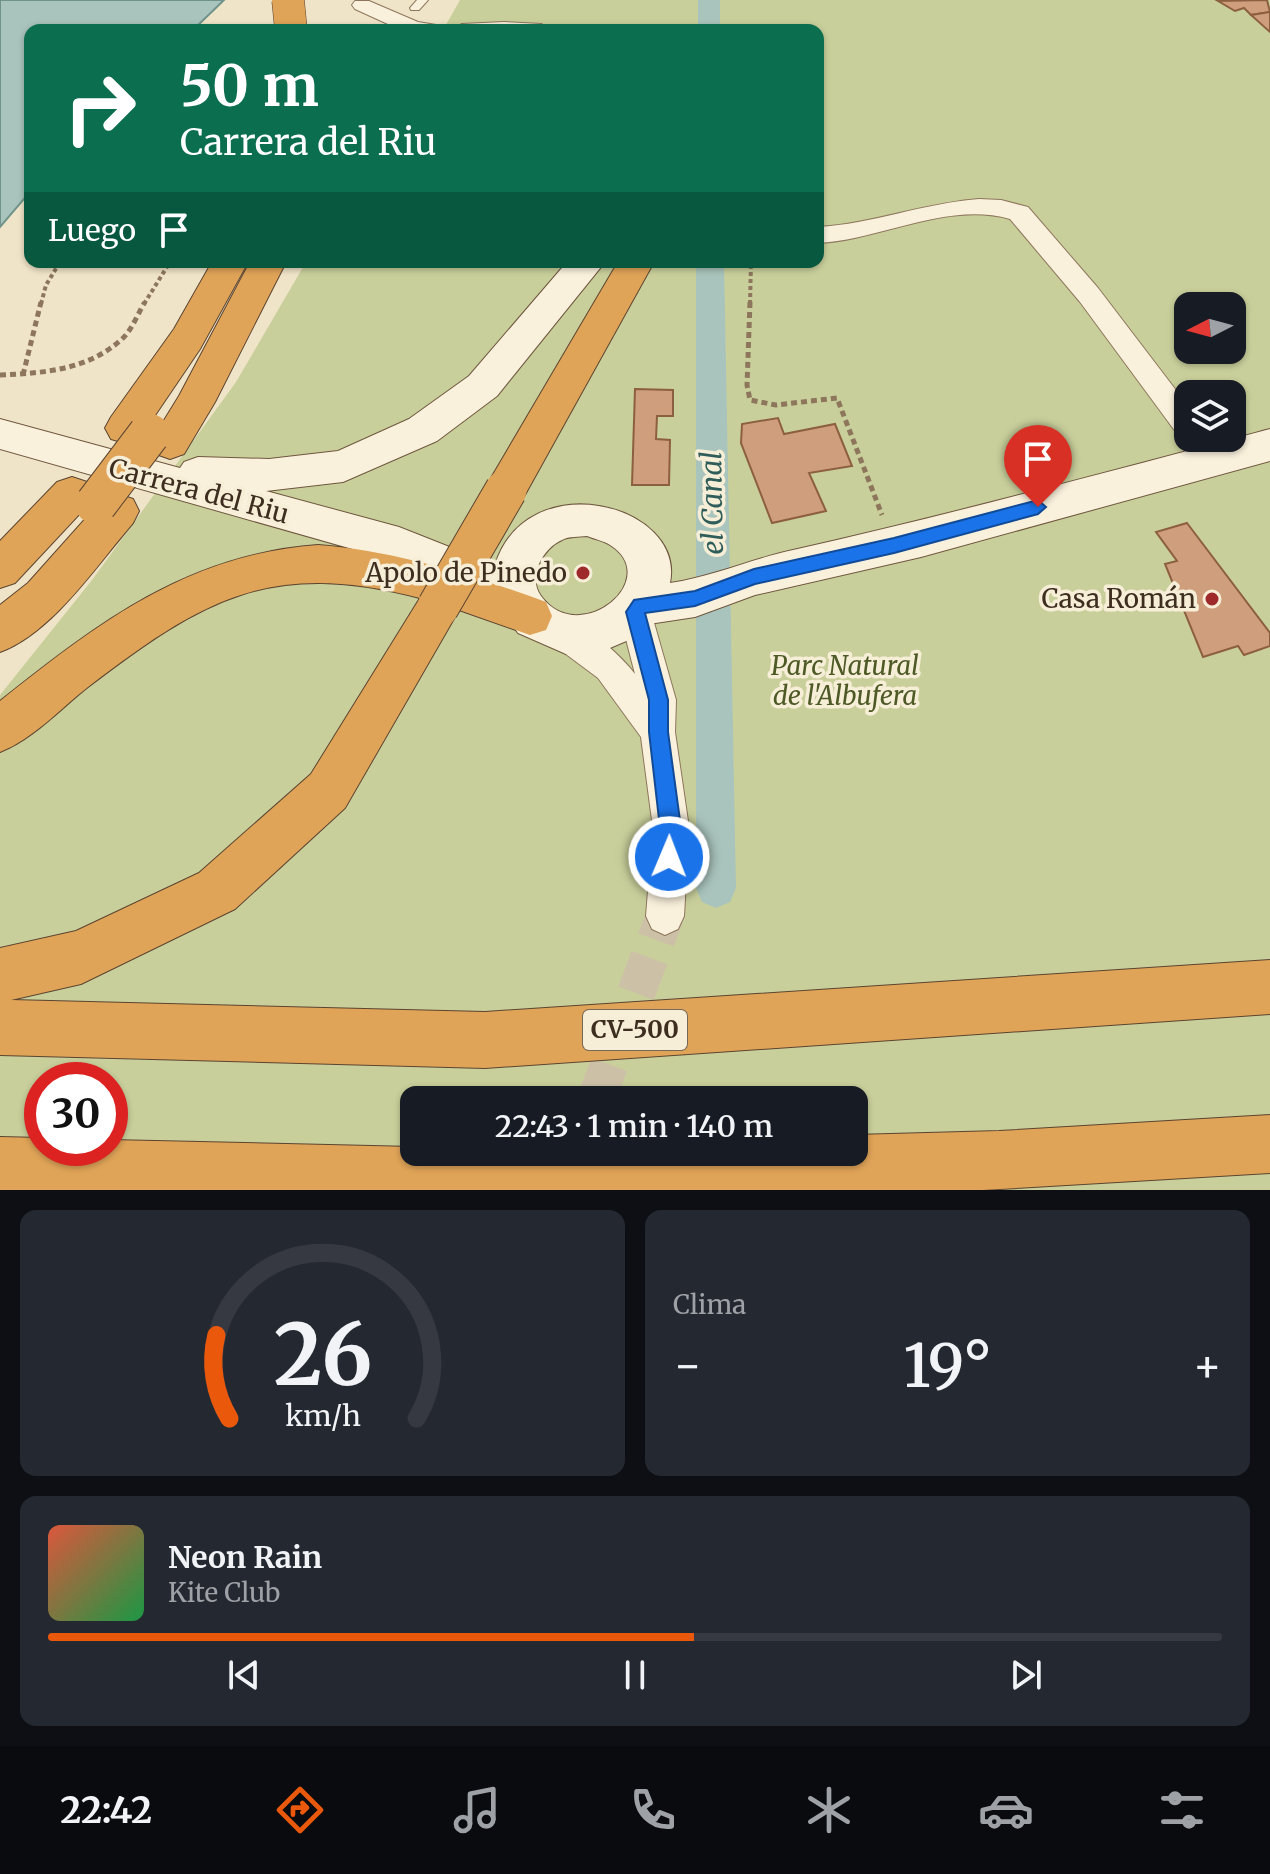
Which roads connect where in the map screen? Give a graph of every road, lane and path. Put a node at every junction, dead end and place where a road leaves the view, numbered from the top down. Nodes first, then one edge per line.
1 (288, 0) edge
2 (366, 1) edge
3 (290, 24) edge
4 (404, 24) edge
5 (824, 235) edge
6 (54, 268) edge
7 (167, 268) edge
8 (227, 268) edge
9 (245, 268) edge
10 (265, 268) edge
11 (279, 268) edge
12 (582, 268) edge
13 (633, 268) edge
14 (751, 268) edge
15 (0, 375) edge
16 (23, 375) junction
17 (196, 402) junction
18 (1174, 408) edge
19 (0, 434) edge
20 (148, 435) junction
21 (1270, 445) edge
22 (1246, 446) edge
23 (1195, 452) edge
24 (103, 495) junction
25 (530, 540) junction
26 (399, 545) junction
27 (894, 546) junction
28 (648, 559) junction
29 (0, 570) edge
30 (695, 586) junction
31 (638, 609) junction
32 (536, 614) junction
33 (0, 630) edge
34 (0, 730) edge
35 (658, 732) junction
36 (665, 916) tunnel mouth
37 (0, 975) edge
38 (1270, 987) edge
39 (0, 1027) edge
40 (1270, 1144) edge
41 (999, 1160) junction
42 (0, 1167) edge
43 (919, 1190) edge

1 - 3 highway, bridge
2 - 4 street
5 - 18 street
6 - 16 path
7 - 16 path
8 - 20 highway
9 - 20 highway
10 - 17 highway
11 - 17 street
12 - 24 street
13 - 37 highway, bridge
14 - 27 path
15 - 16 path
17 - 20 highway
19 - 24 street, Carrera del Riu
20 - 24 highway
21 - 22 street
23 - 27 street
24 - 26 street, Carrera del Riu
24 - 29 highway
24 - 33 highway
25 - 26 street, Carrera del Riu
25 - 28 street
25 - 32 street
26 - 32 street, Carrera del Riu
27 - 30 street
28 - 30 street
28 - 31 street
30 - 31 street
31 - 32 street
31 - 35 street
32 - 34 highway
32 - 35 street
35 - 36 street
38 - 39 highway, CV-500
40 - 41 highway
41 - 42 highway
41 - 43 highway

